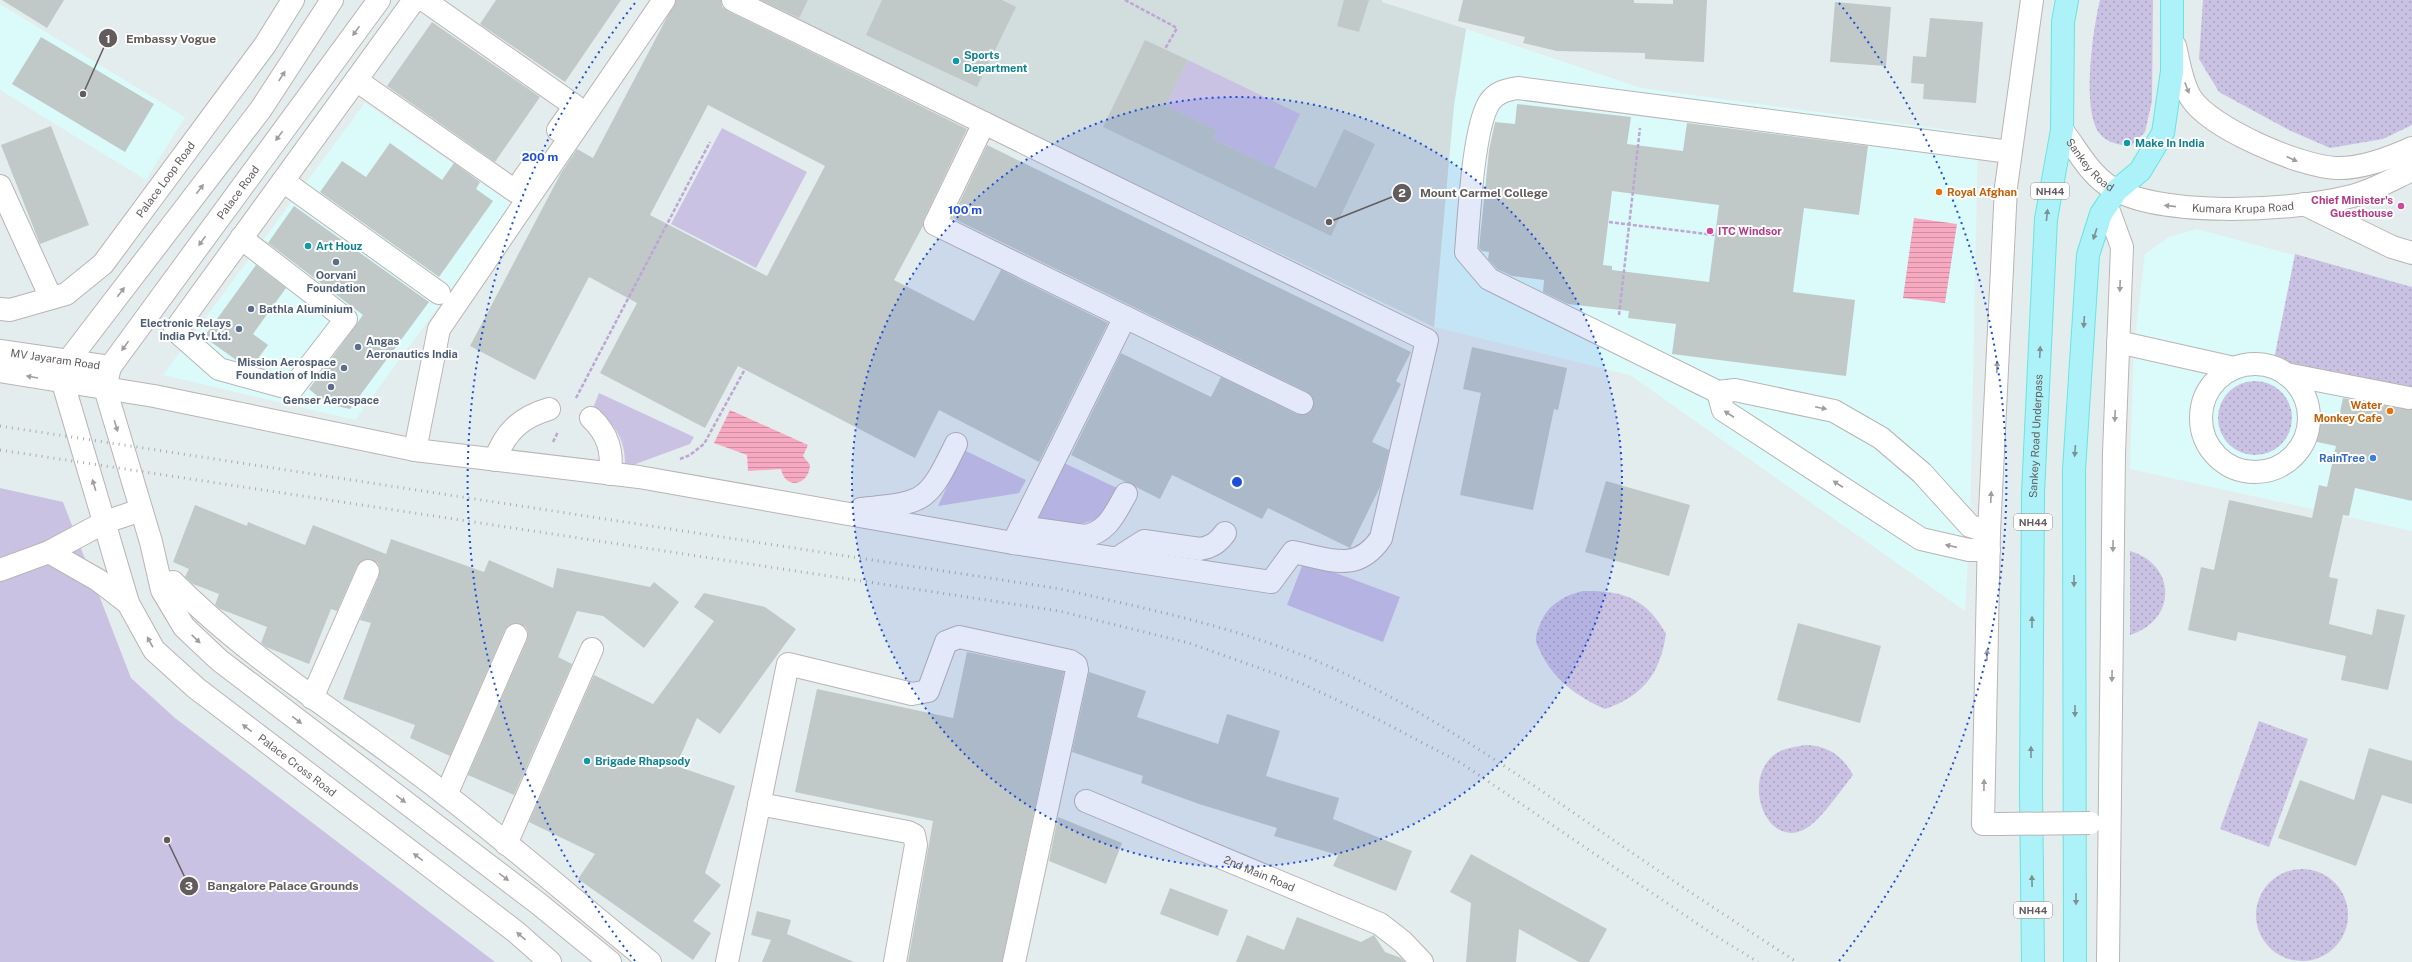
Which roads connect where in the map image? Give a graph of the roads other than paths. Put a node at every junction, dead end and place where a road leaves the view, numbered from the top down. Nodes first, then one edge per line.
1 (293, 0) edge
2 (332, 0) edge
3 (379, 0) edge
4 (414, 0) edge
5 (424, 0) edge
6 (664, 0) edge
7 (733, 0) edge
8 (2032, 0) edge
9 (2068, 0) edge
10 (2172, 0) edge
11 (2173, 37) junction
12 (356, 80) junction
13 (984, 123) junction
14 (2062, 130) junction
15 (2412, 148) edge
16 (2010, 152) junction
17 (2412, 170) edge
18 (283, 181) junction
19 (0, 186) edge
20 (2112, 198) junction
21 (2304, 204) junction
22 (241, 238) junction
23 (2412, 253) edge
24 (439, 293) dead end
25 (51, 298) junction
26 (0, 308) edge
27 (1125, 317) junction
28 (2118, 342) junction
29 (0, 351) edge
30 (68, 361) junction
31 (110, 367) junction
32 (2234, 368) junction
33 (0, 371) edge
34 (2286, 374) junction
35 (63, 382) junction
36 (105, 388) junction
37 (1718, 392) junction
38 (2409, 398) dead end
39 (1302, 403) dead end
40 (549, 409) dead end
41 (591, 418) dead end
42 (956, 444) dead end
43 (415, 450) junction
44 (495, 460) junction
45 (610, 474) junction
46 (1126, 494) dead end
47 (141, 510) junction
48 (838, 512) junction
49 (105, 522) junction
50 (1225, 533) dead end
51 (1017, 535) junction
52 (1989, 541) junction
53 (49, 552) junction
54 (1119, 557) junction
55 (0, 570) edge
56 (368, 571) dead end
57 (173, 582) dead end
58 (128, 603) junction
59 (516, 635) dead end
60 (592, 649) dead end
61 (312, 698) junction
62 (446, 795) junction
63 (1086, 801) dead end
64 (759, 804) junction
65 (2100, 823) junction
66 (506, 844) junction
67 (550, 962) edge
68 (610, 962) edge
69 (650, 962) edge
70 (727, 962) edge
71 (895, 962) edge
72 (1014, 962) edge
73 (1422, 962) edge
74 (2033, 962) edge
75 (2076, 962) edge
76 (2108, 962) edge

1 - 25 street, Palace Loop Road
30 -> 2 street
3 -> 31 street, Palace Road
4 - 12 street
5 - 12 street
6 - 43 street
7 - 13 street
8 - 16 street
9 - 14 main road, Sankey Road
10 - 11 main road, Sankey Road
11 -> 15 street
11 - 20 main road, Sankey Road
12 - 18 street
13 - 27 street
13 - 54 street
14 - 20 street, Sankey Road
74 -> 14 main road, Sankey Road Underpass / NH44
16 - 37 street
52 -> 16 street
17 - 21 street, Kumara Krupa Road
18 - 22 street
18 - 24 street
19 - 25 street
21 -> 20 street, Kumara Krupa Road
20 -> 28 street
20 -> 75 main road
21 - 23 street
22 - 22 street
25 - 26 street, Palace Loop Road
27 - 39 street
27 - 51 street
28 - 32 street
28 -> 65 street
29 - 30 street, MV Jayaram Road
30 - 31 street, MV Jayaram Road
30 - 35 street
31 - 36 street, Palace Road
32 - 34 street
32 - 34 street
35 -> 33 street, MV Jayaram Road
34 - 38 street
35 - 36 street, MV Jayaram Road
49 -> 35 street, Palace Cross Road
36 - 43 street, MV Jayaram Road
36 -> 47 street
37 -> 52 street
52 -> 37 street
40 - 44 street
41 - 45 street
42 - 48 street
43 - 44 street, MV Jayaram Road
44 - 45 street, MV Jayaram Road
45 - 48 street, MV Jayaram Road
46 - 51 street
47 - 49 street
47 -> 68 street
48 - 51 street, MV Jayaram Road
49 - 53 street
49 - 58 street, Palace Cross Road
50 - 54 street
51 - 54 street
65 -> 52 street, bridge
53 - 55 street
53 - 58 street
56 - 61 street
57 - 61 street
67 -> 58 street, Palace Cross Road
59 - 62 street
60 - 66 street
61 - 62 street
62 - 66 street
63 - 73 street, 2nd Main Road
64 - 70 street
64 - 71 street
64 - 72 street
65 - 76 street
66 - 69 street

